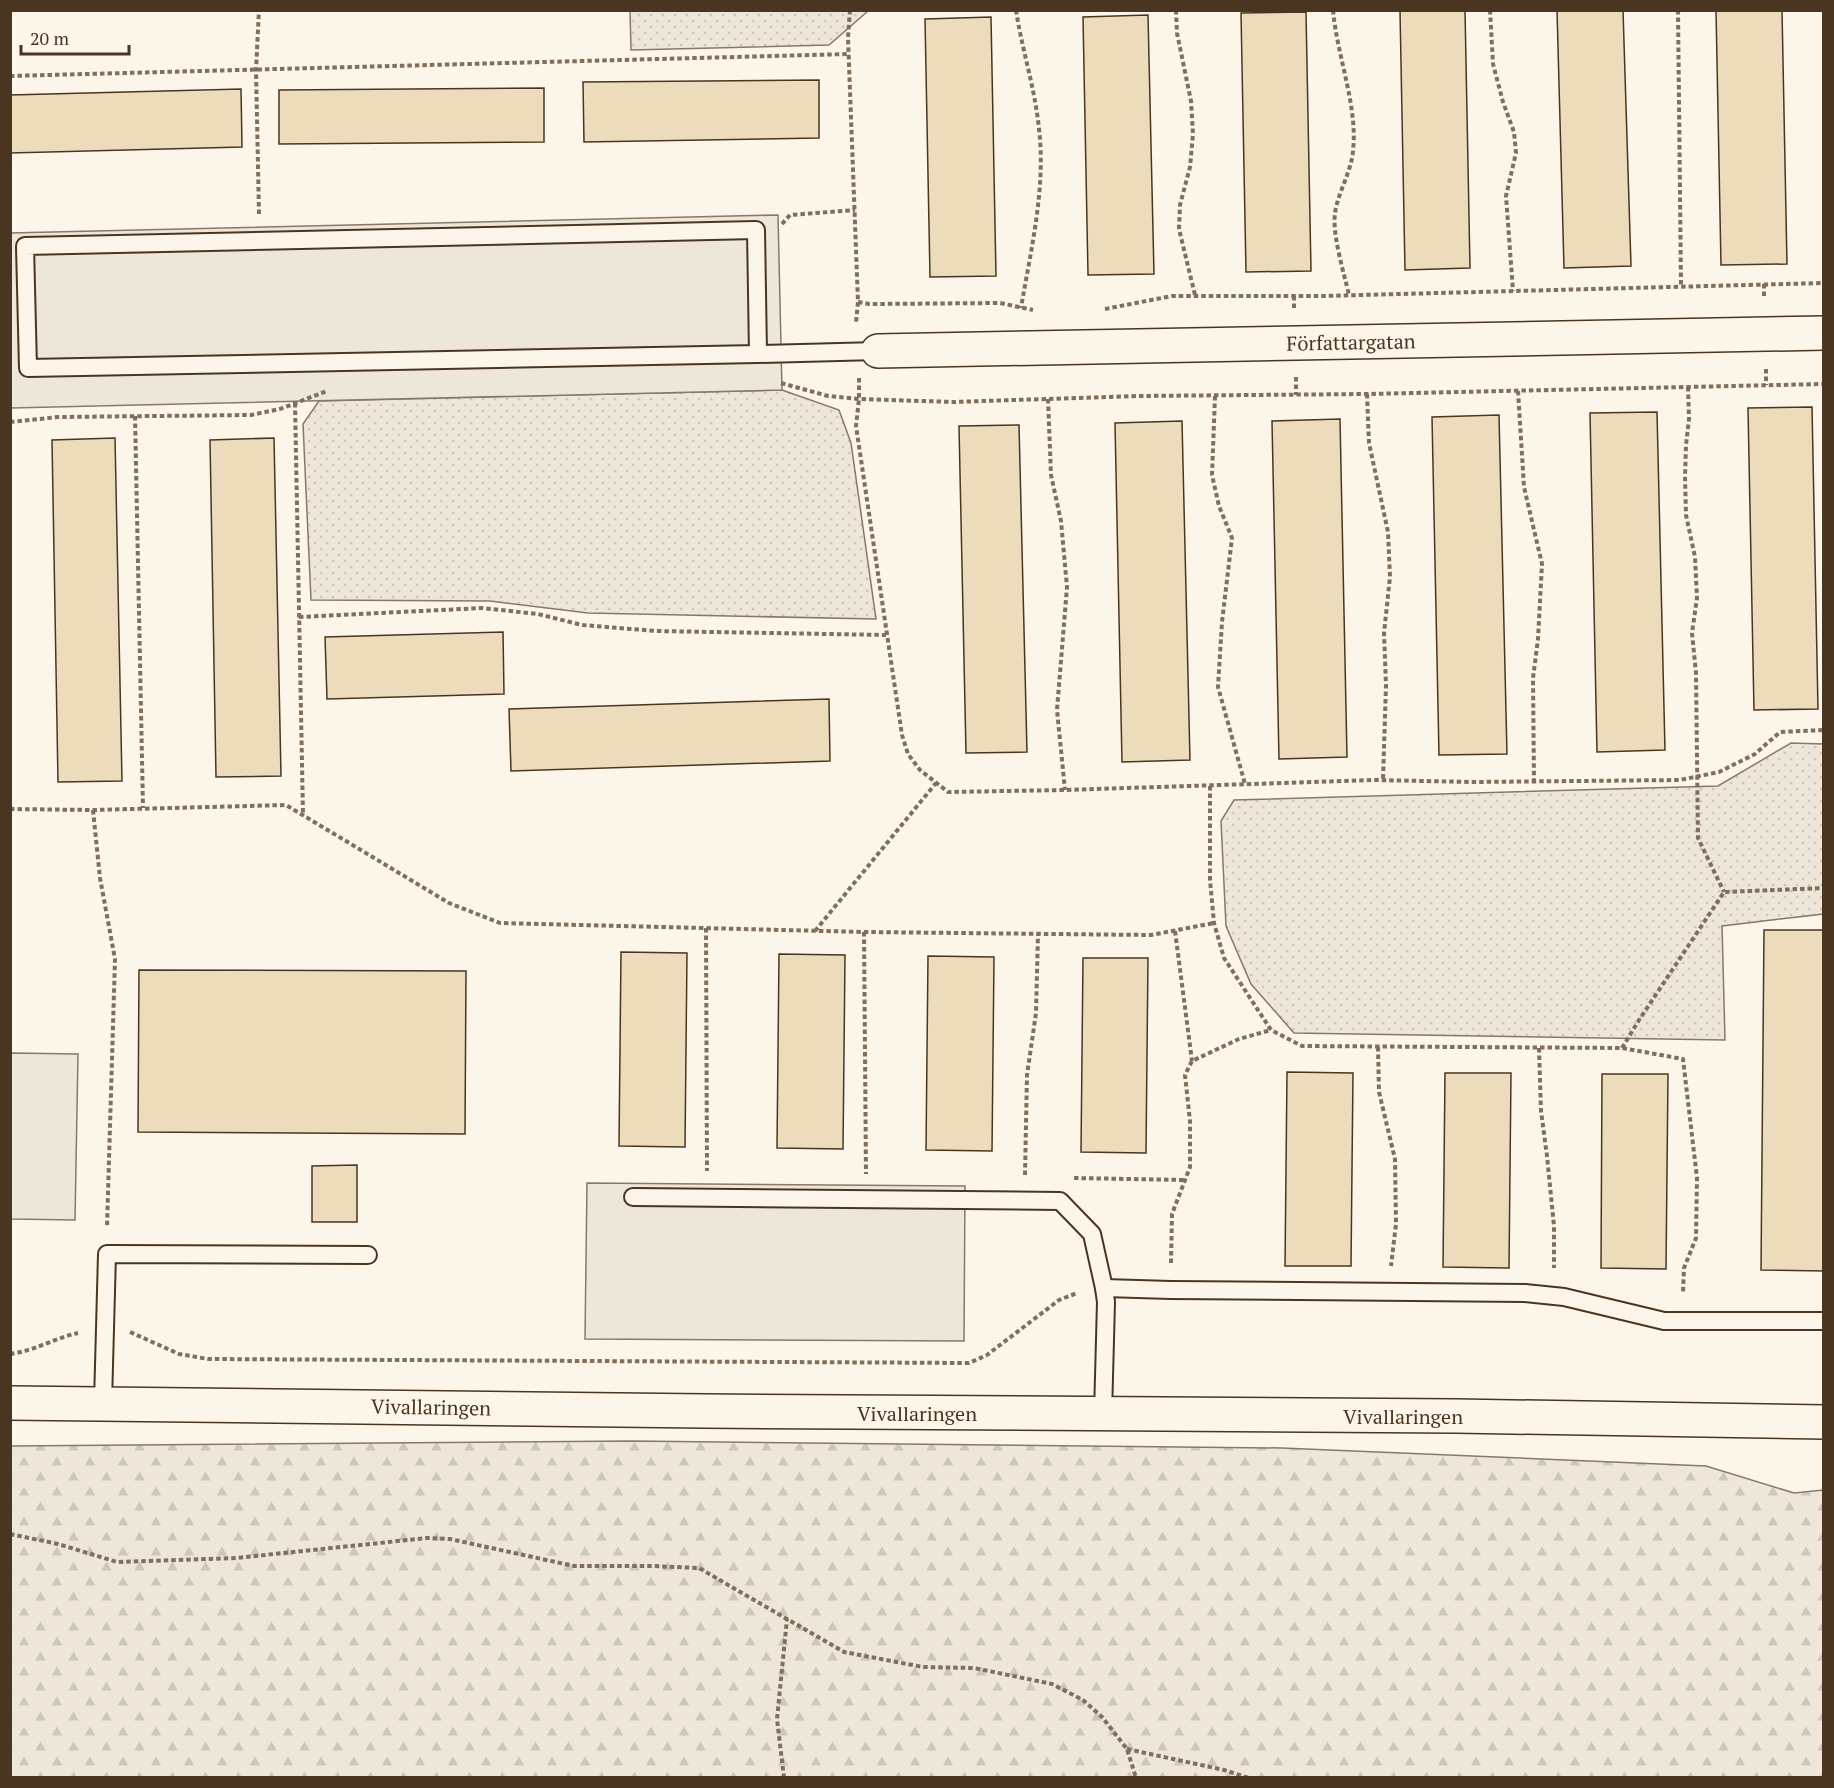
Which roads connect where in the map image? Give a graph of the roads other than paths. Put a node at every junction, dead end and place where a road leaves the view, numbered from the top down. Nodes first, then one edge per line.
1 (18, 246) edge
2 (1824, 333) edge
3 (866, 351) joint
4 (758, 354) junction
5 (633, 1197) dead end
6 (368, 1255) dead end
7 (1104, 1288) junction
8 (1824, 1321) edge
9 (10, 1403) edge
10 (103, 1403) junction
11 (1103, 1414) junction
12 (1824, 1422) edge

1 - 4 lane
1 - 4 lane
2 - 3 street, Författargatan
3 - 4 lane
5 - 7 lane
6 - 10 lane
7 - 8 lane
7 - 11 lane
9 - 10 street, Vivallaringen
10 - 11 street, Vivallaringen
11 - 12 street, Vivallaringen

